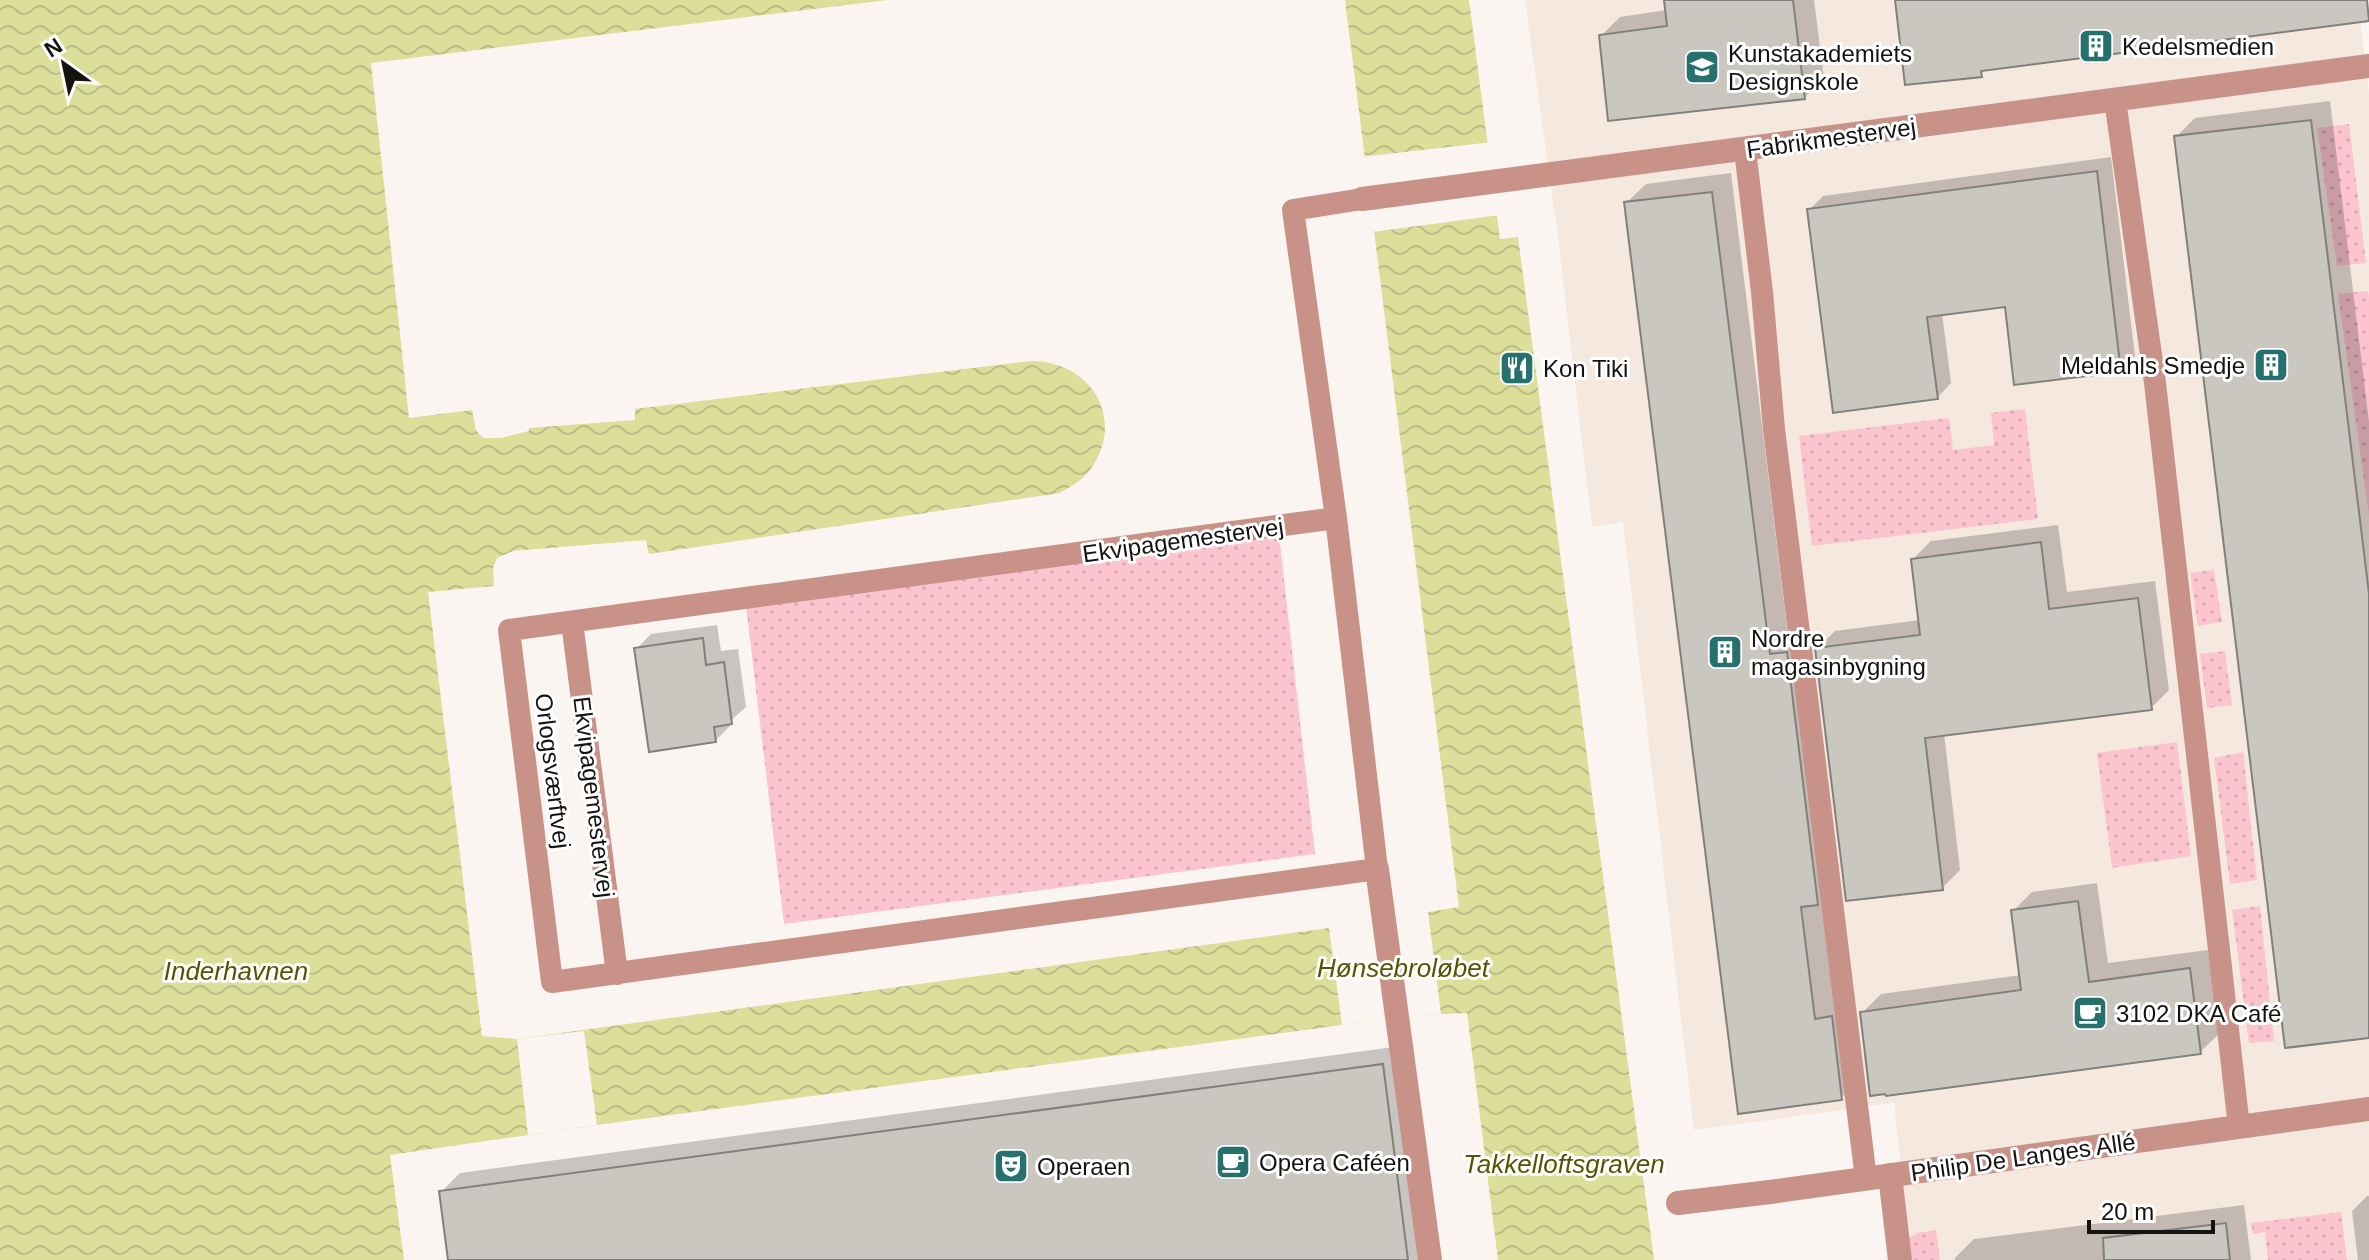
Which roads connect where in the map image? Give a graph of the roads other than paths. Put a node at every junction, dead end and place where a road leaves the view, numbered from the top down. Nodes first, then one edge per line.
1 (2369, 66) edge
2 (2115, 100) junction
3 (1745, 150) junction
4 (1362, 199) joint
5 (1336, 518) junction
6 (572, 622) junction
7 (1379, 880) junction
8 (617, 974) junction
9 (2369, 1109) edge
10 (2239, 1127) junction
11 (1890, 1175) junction
12 (1866, 1179) junction
13 (1678, 1203) dead end
14 (1430, 1260) edge
15 (1900, 1260) edge

1 - 2 street, Fabrikmestervej
2 - 3 street, Fabrikmestervej
2 - 10 lane
3 - 4 street, Fabrikmestervej
3 - 12 lane
4 - 5 lane, Fabrikmestervej
5 - 6 lane, Ekvipagemestervej
5 - 7 lane
6 - 8 lane, Ekvipagemestervej
6 - 8 lane, Orlogsværftvej
7 - 8 lane
7 - 14 street
9 - 10 street, Philip De Langes Allé
10 - 11 street, Philip De Langes Allé
11 - 12 street, Philip De Langes Allé
11 - 15 street
12 - 13 street, Philip De Langes Allé

